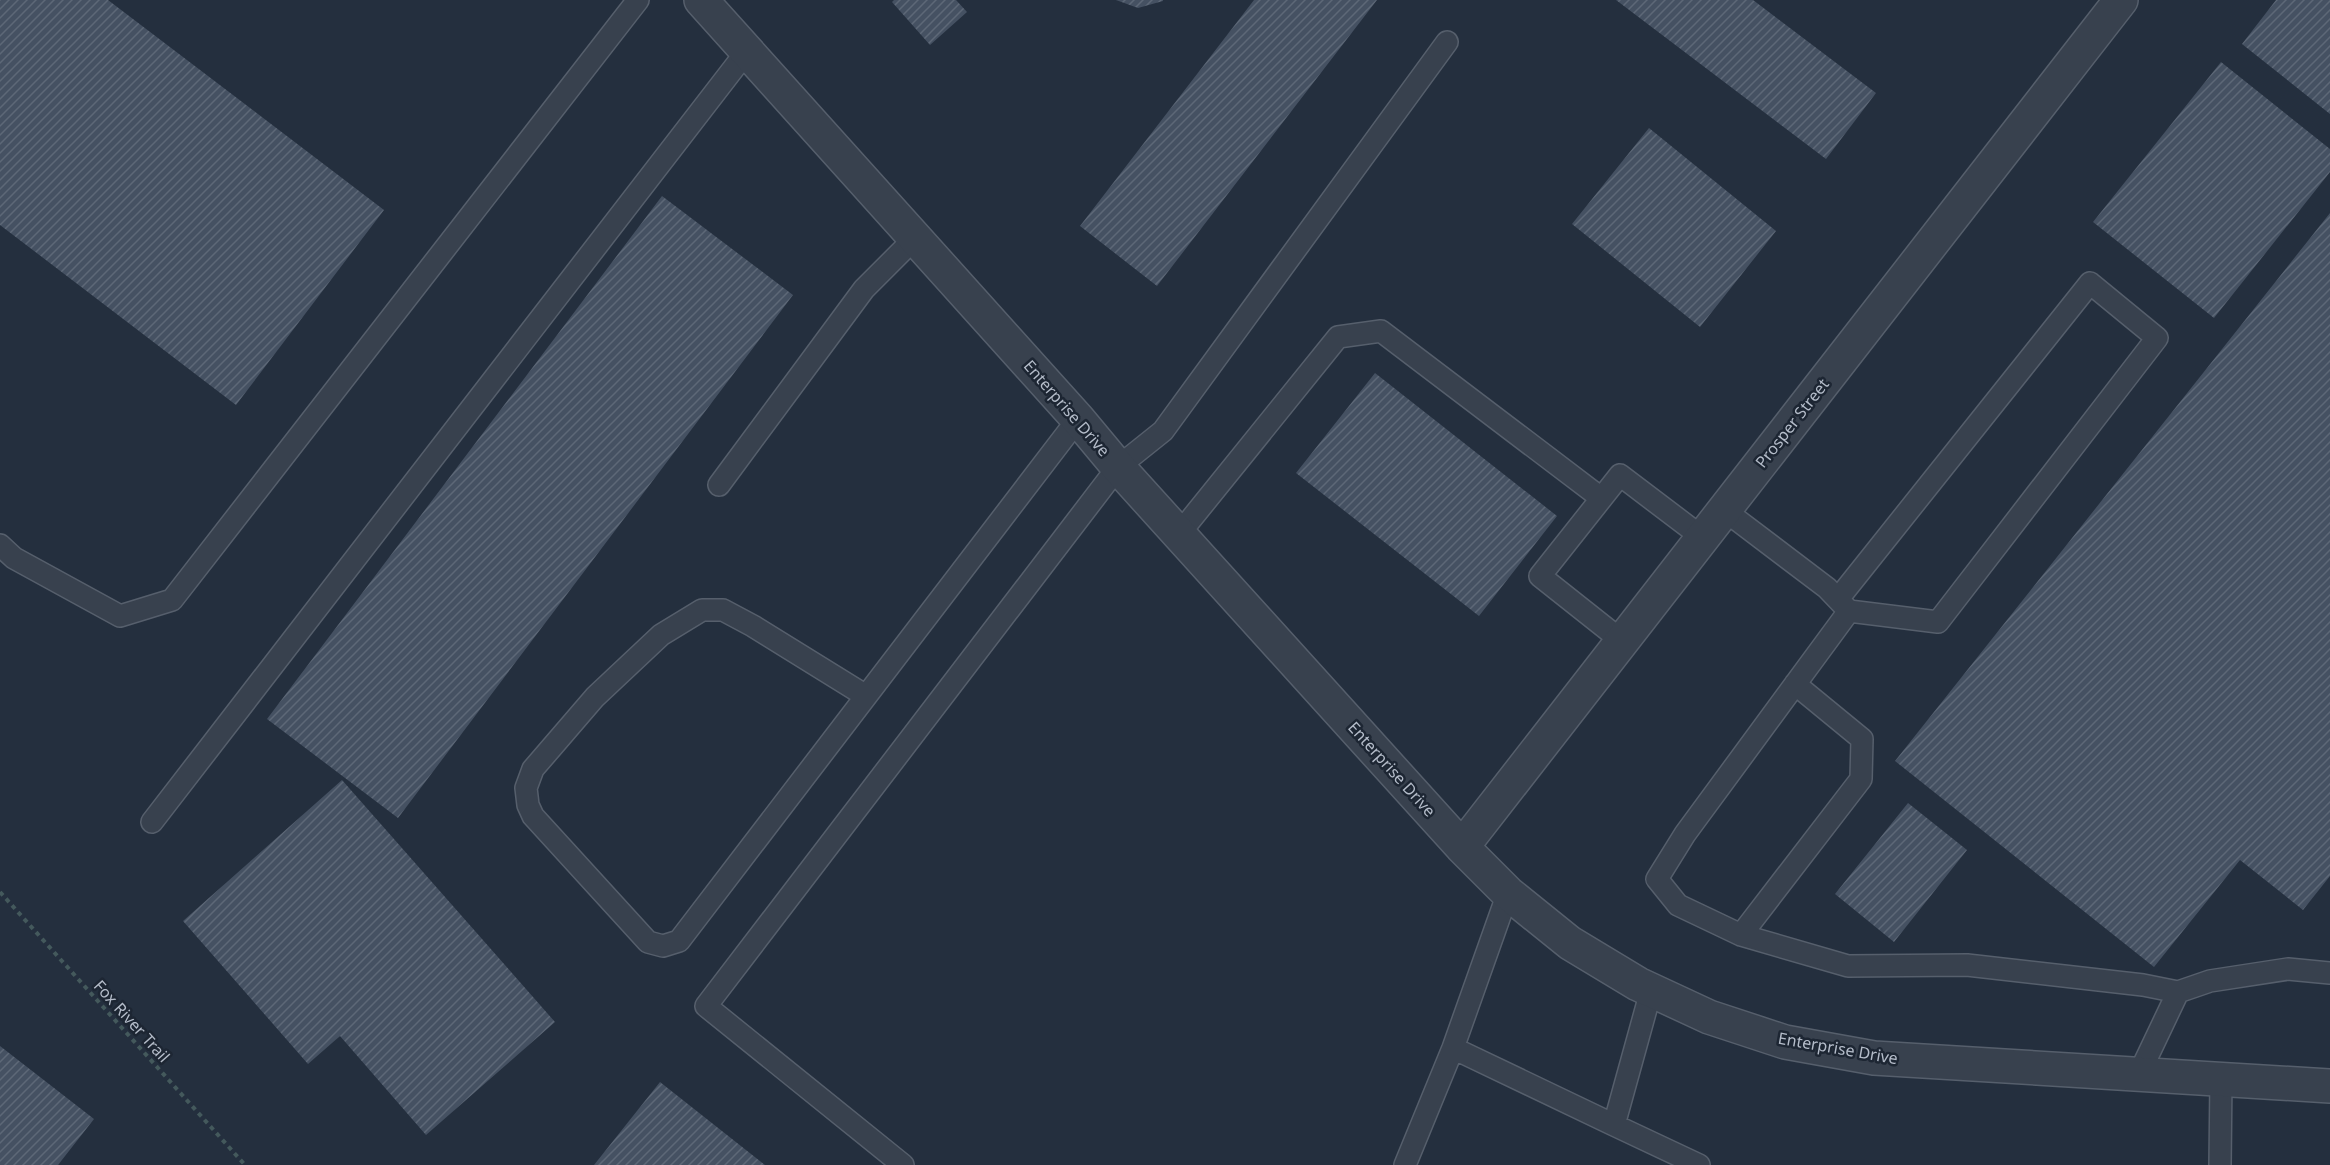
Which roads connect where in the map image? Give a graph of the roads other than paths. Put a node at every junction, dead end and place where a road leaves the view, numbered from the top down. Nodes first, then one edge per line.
1 (638, 0) edge
2 (701, 0) edge
3 (2121, 0) edge
4 (1447, 42) dead end
5 (747, 51) junction
6 (915, 238) junction
7 (1078, 419) junction
8 (1118, 467) junction
9 (719, 485) dead end
10 (1601, 498) junction
11 (1724, 510) junction
12 (1179, 534) junction
13 (1702, 538) junction
14 (0, 545) edge
15 (1843, 605) junction
16 (1622, 641) junction
17 (1795, 684) junction
18 (866, 696) junction
19 (152, 822) dead end
20 (1462, 847) junction
21 (1508, 893) junction
22 (1741, 935) junction
23 (2330, 973) edge
24 (1651, 991) junction
25 (2178, 992) junction
26 (1453, 1048) junction
27 (2139, 1074) junction
28 (2221, 1079) junction
29 (2330, 1086) edge
30 (1614, 1125) junction
31 (903, 1165) edge
32 (1405, 1165) edge
33 (1699, 1165) edge
34 (2220, 1165) edge

1 - 14 lane
2 - 5 street, Enterprise Drive
3 - 11 street, Prosper Street
4 - 8 lane
5 - 6 street, Enterprise Drive
5 - 19 lane
6 - 7 street, Enterprise Drive
6 - 9 lane
7 - 8 street, Enterprise Drive
7 - 18 lane
8 - 12 street, Enterprise Drive
8 - 31 lane
10 - 12 lane
10 - 13 lane
10 - 16 lane
11 - 13 street, Prosper Street
11 - 15 lane
12 - 20 street, Enterprise Drive
13 - 16 street, Prosper Street
15 - 15 lane
15 - 17 lane
16 - 20 street, Prosper Street
17 - 22 lane
17 - 22 lane
18 - 18 lane
20 - 21 street, Enterprise Drive
21 - 24 street, Enterprise Drive
21 - 26 lane
22 - 25 lane
23 - 25 lane
24 - 27 street, Enterprise Drive
24 - 30 lane
25 - 27 lane
26 - 30 lane
26 - 32 lane
27 - 28 street, Enterprise Drive
28 - 29 street, Enterprise Drive
28 - 34 lane
30 - 33 lane

